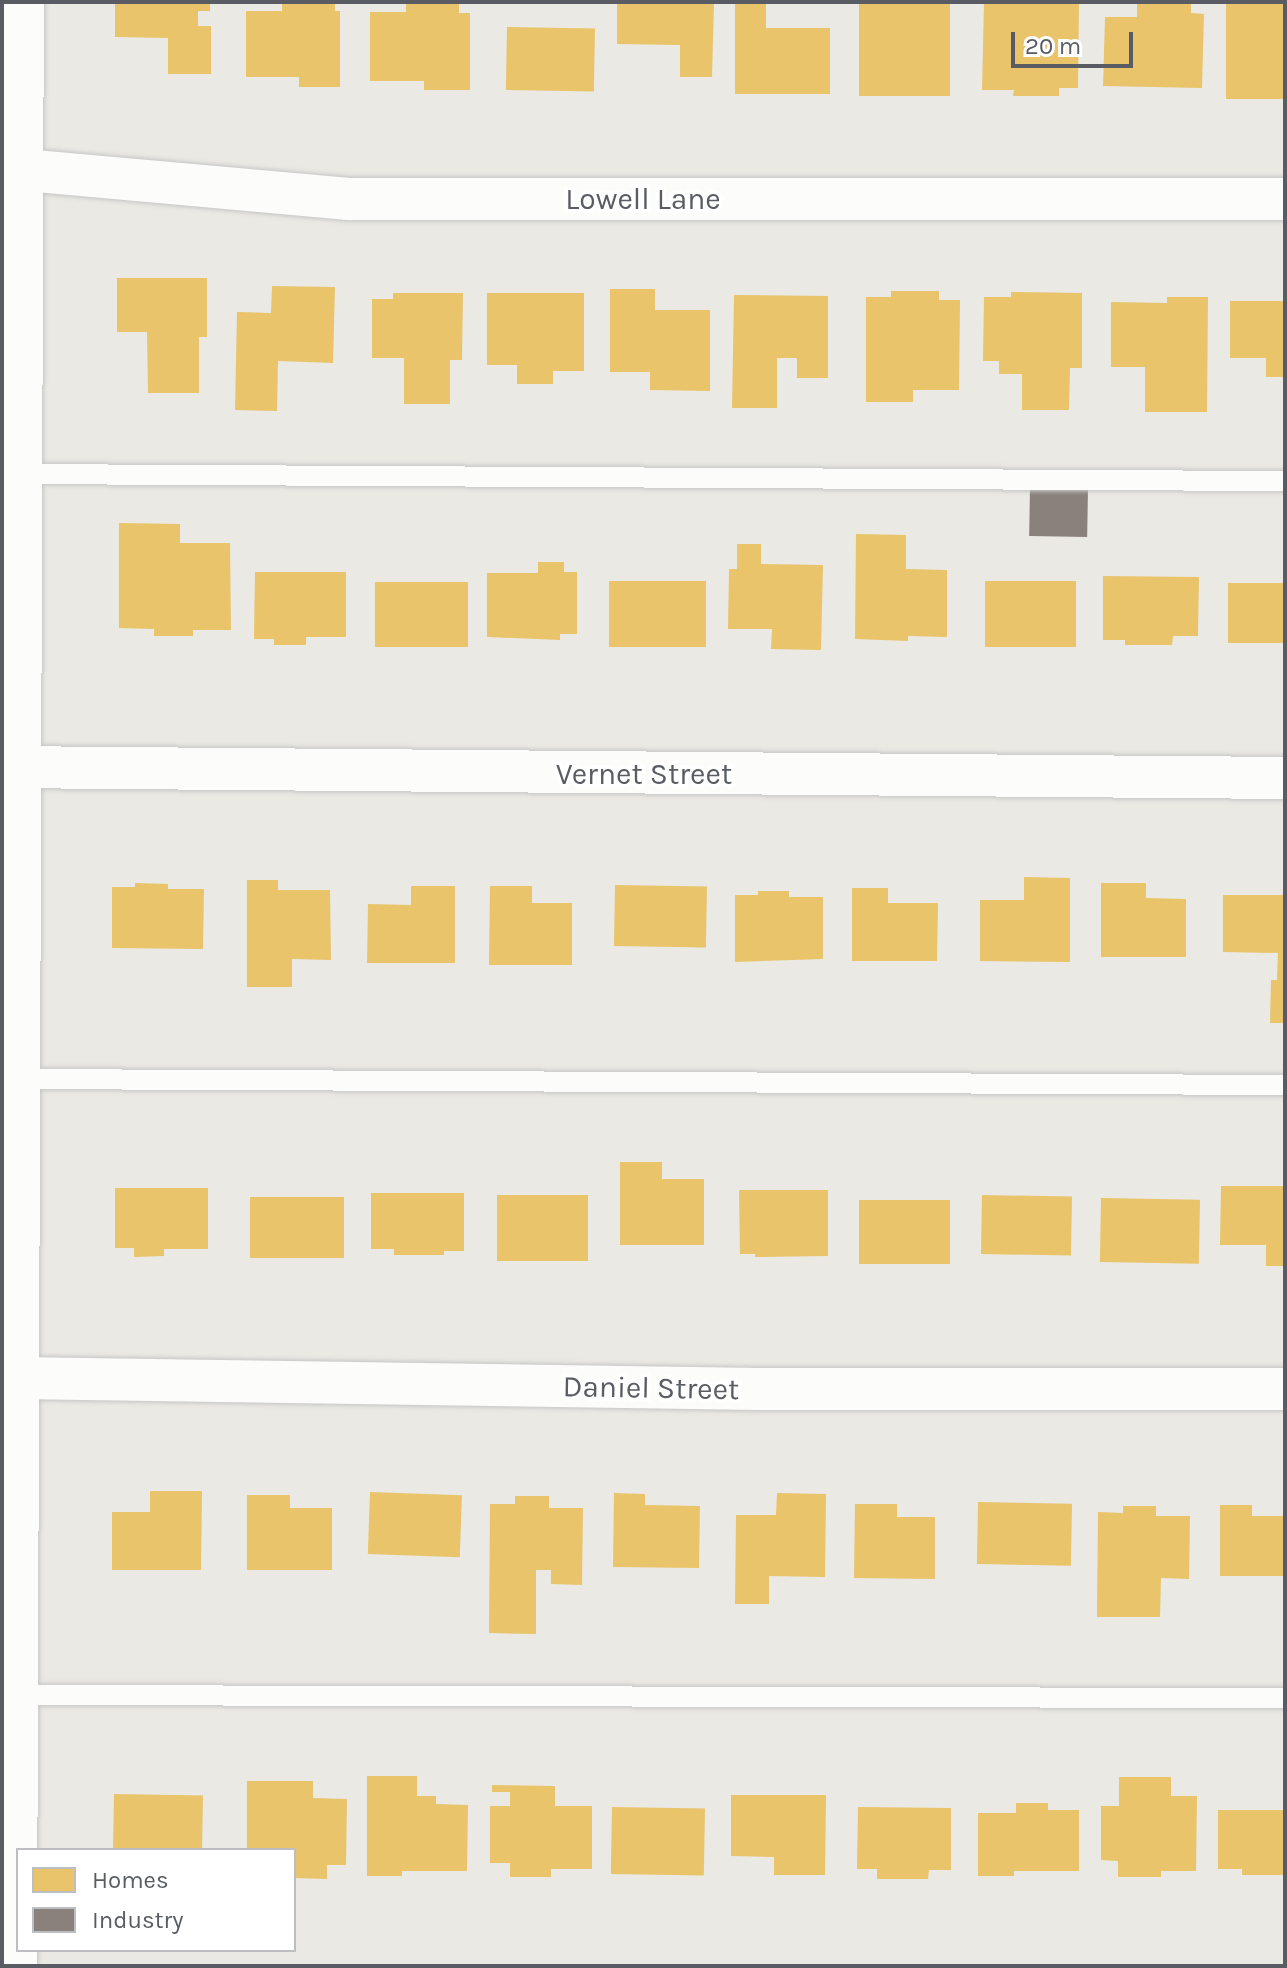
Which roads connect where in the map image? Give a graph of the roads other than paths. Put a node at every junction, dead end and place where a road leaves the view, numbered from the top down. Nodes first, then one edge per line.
1 (22, 2) edge
2 (12, 48) edge
3 (12, 168) edge
4 (1285, 199) edge
5 (11, 474) edge
6 (1285, 481) edge
7 (10, 768) edge
8 (1285, 778) edge
9 (10, 1079) edge
10 (1285, 1085) edge
11 (17, 1378) junction
12 (1285, 1389) edge
13 (9, 1601) edge
14 (16, 1695) junction
15 (1285, 1698) edge
16 (15, 1966) edge

1 - 2 street
2 - 3 street
3 - 4 street, Lowell Lane
3 - 5 street
5 - 6 lane
5 - 7 street
7 - 8 street, Vernet Street
7 - 9 street
9 - 10 lane
9 - 11 street
11 - 12 street, Daniel Street
11 - 13 street
13 - 14 street
14 - 15 lane
14 - 16 street

